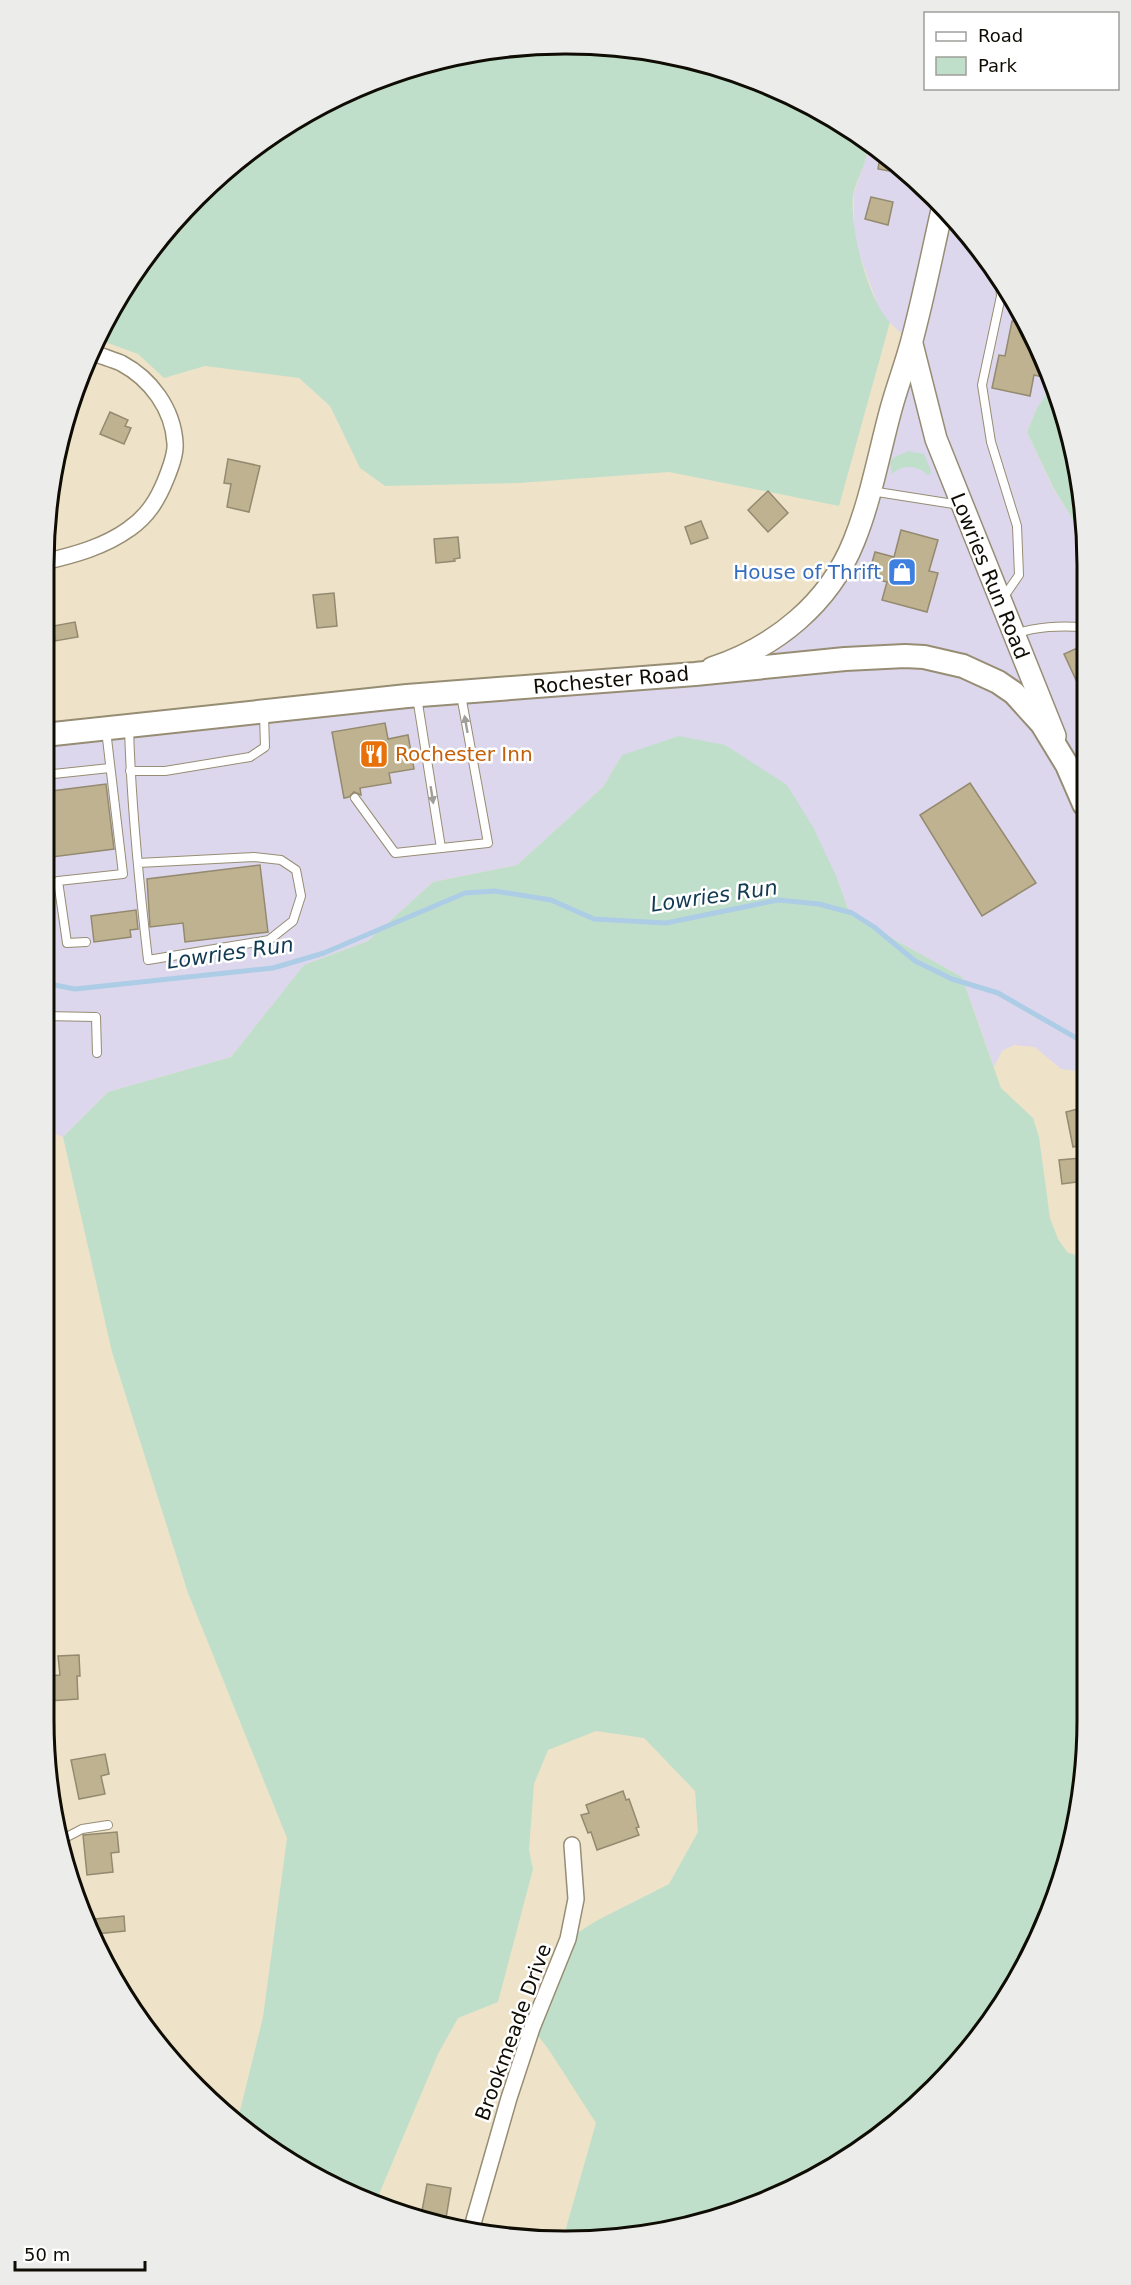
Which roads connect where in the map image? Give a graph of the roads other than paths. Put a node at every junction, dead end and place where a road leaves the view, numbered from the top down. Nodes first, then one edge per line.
1 (943, 221) edge
2 (1001, 298) edge
3 (911, 343) junction
4 (100, 355) edge
5 (869, 491) junction
6 (961, 505) junction
7 (54, 559) edge
8 (1000, 602) junction
9 (1077, 627) edge
10 (1014, 635) junction
11 (695, 674) junction
12 (461, 692) junction
13 (416, 696) junction
14 (264, 712) junction
15 (129, 726) junction
16 (106, 728) junction
17 (54, 734) edge
18 (1067, 765) junction
19 (110, 768) junction
20 (130, 771) junction
21 (54, 774) edge
22 (1077, 788) edge
23 (355, 798) dead end
24 (441, 848) junction
25 (138, 863) junction
26 (86, 942) dead end
27 (54, 1016) edge
28 (97, 1053) dead end
29 (108, 1825) dead end
30 (68, 1837) edge
31 (572, 1845) dead end
32 (474, 2222) edge

1 - 3 street, Rochester Road
2 - 8 lane
3 - 5 street, Rochester Road
3 - 6 street, Lowries Run Road
4 - 7 street
5 - 6 lane
5 - 11 street, Rochester Road
6 - 8 street, Lowries Run Road
8 - 10 street, Lowries Run Road
9 - 10 lane
10 - 18 street, Lowries Run Road
11 - 12 main road, Rochester Road
11 - 18 main road
12 - 13 main road, Rochester Road
24 -> 12 lane
13 - 14 main road, Rochester Road
13 -> 24 lane
14 - 15 main road, Rochester Road
14 - 20 lane
15 - 16 main road, Rochester Road
15 - 20 lane
16 - 17 main road, Rochester Road
16 - 19 lane
18 - 22 main road, Lowries Run Road
19 - 21 lane
19 - 26 lane
20 - 25 lane
23 - 24 lane
25 - 25 lane
27 - 28 lane
29 - 30 lane
31 - 32 street, Brookmeade Drive

